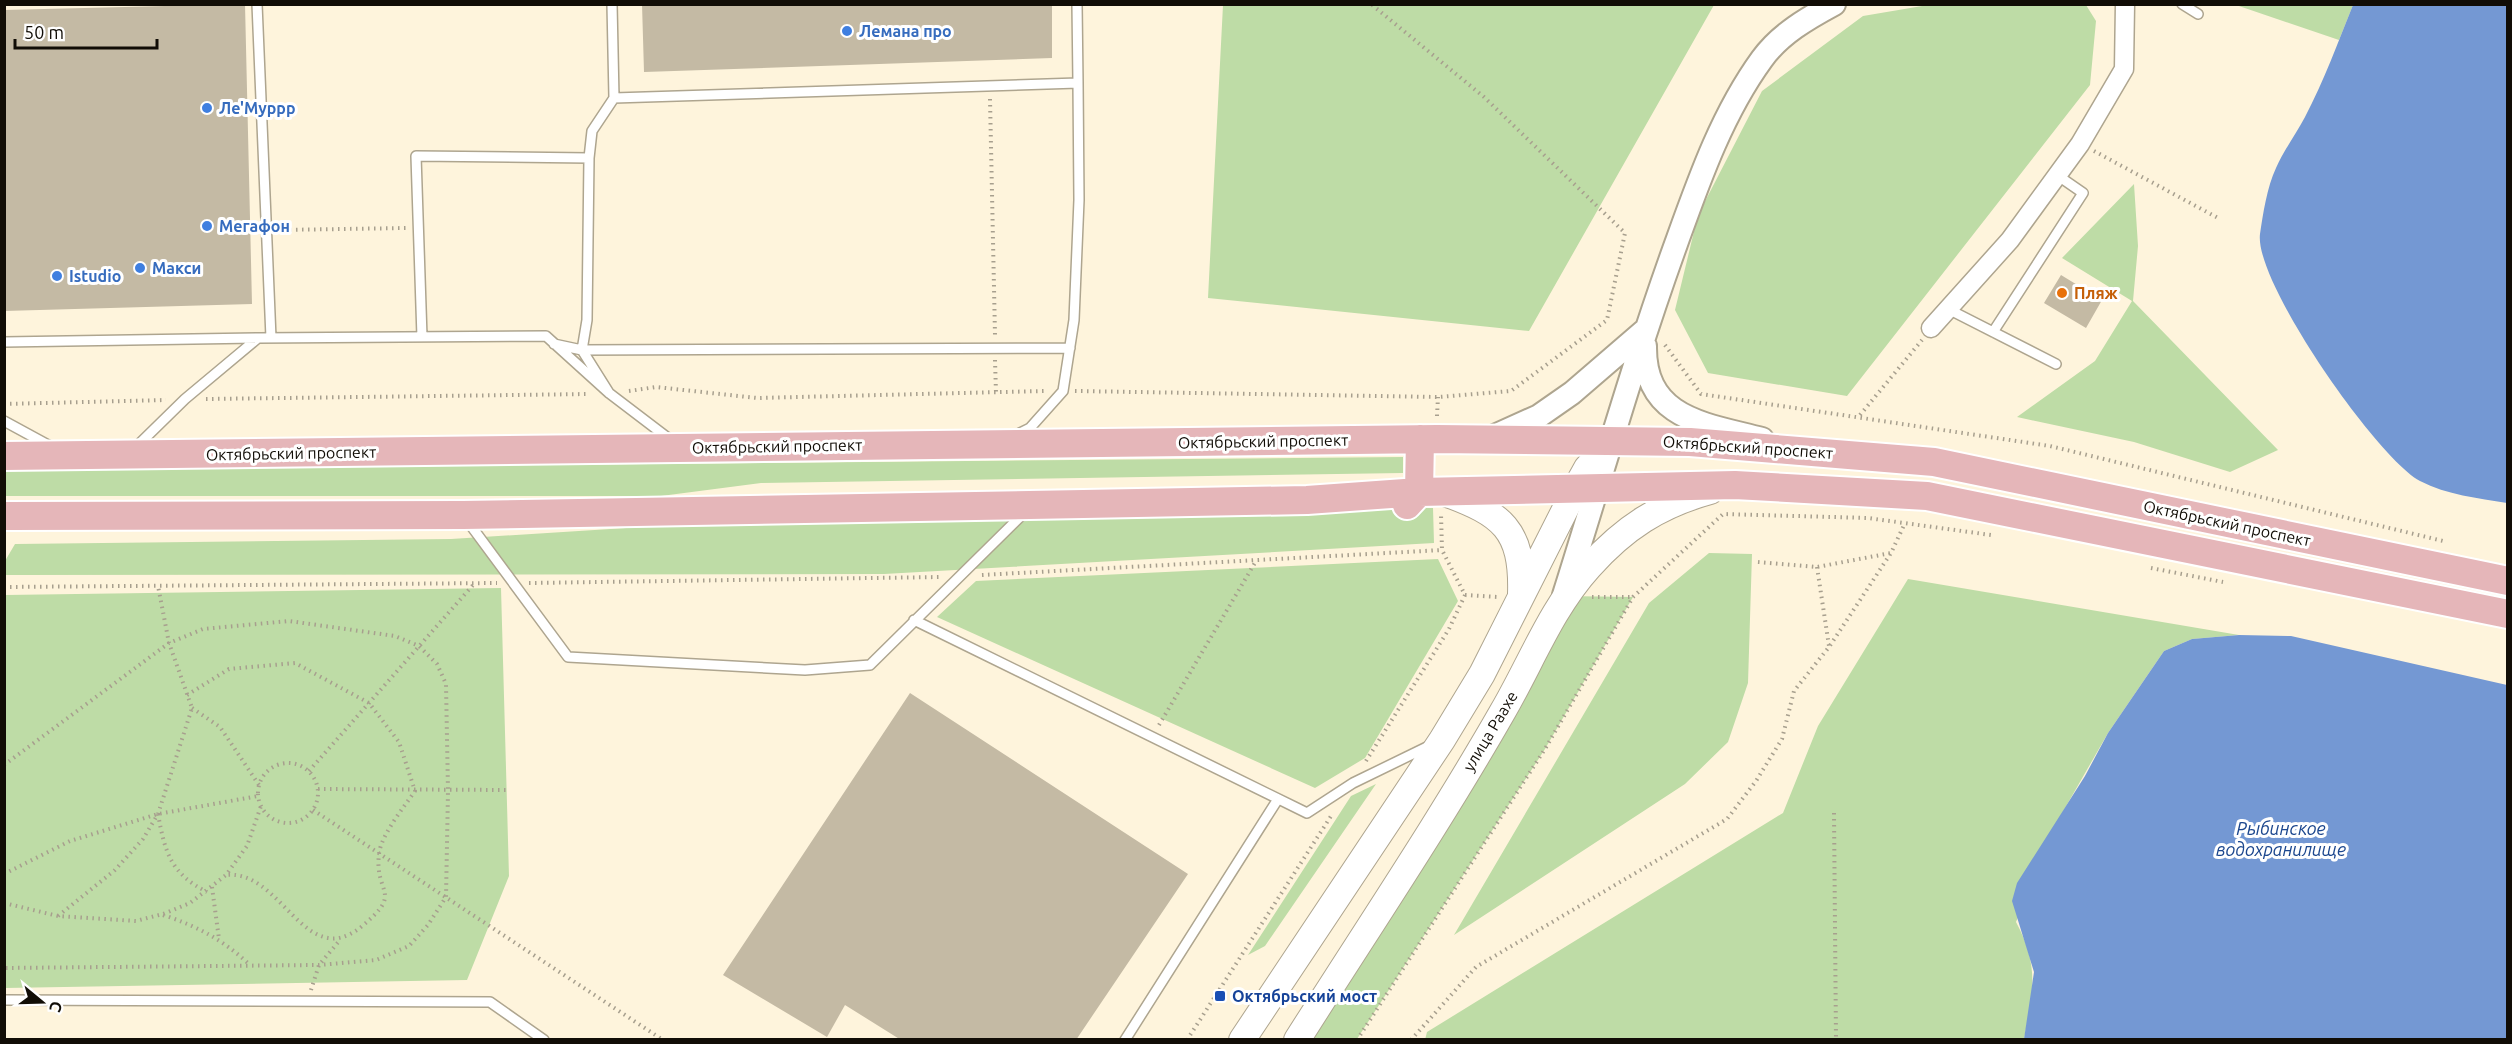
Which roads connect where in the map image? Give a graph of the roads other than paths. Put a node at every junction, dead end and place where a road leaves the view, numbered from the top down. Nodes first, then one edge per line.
1 (257, 4) edge
2 (612, 4) edge
3 (1077, 4) edge
4 (1834, 4) edge
5 (2125, 4) edge
6 (2182, 4) edge
7 (2198, 14) dead end
8 (1078, 83) junction
9 (614, 98) junction
10 (589, 158) junction
11 (2057, 175) junction
12 (1948, 309) junction
13 (1931, 328) road end
14 (1645, 330) junction
15 (1993, 332) junction
16 (422, 337) junction
17 (258, 338) junction
18 (271, 338) junction
19 (4, 342) edge
20 (554, 344) junction
21 (1070, 348) junction
22 (582, 350) junction
23 (2056, 364) dead end
24 (609, 393) junction
25 (4, 421) edge
26 (1420, 439) junction
27 (1487, 440) junction
28 (1612, 441) junction
29 (998, 444) junction
30 (680, 447) junction
31 (1805, 450) junction
32 (4, 456) edge
33 (68, 456) junction
34 (128, 456) junction
35 (1735, 485) junction
36 (1588, 486) junction
37 (1429, 491) junction
38 (1033, 504) junction
39 (463, 515) junction
40 (5, 518) edge
41 (2508, 581) edge
42 (1564, 596) junction
43 (1521, 597) junction
44 (2508, 614) edge
45 (914, 620) junction
46 (1442, 740) junction
47 (1278, 799) junction
48 (4, 1000) edge
49 (544, 1040) edge
50 (1125, 1040) edge
51 (1242, 1040) edge
52 (1297, 1040) edge

1 - 18 lane
2 - 9 lane
3 - 8 lane
4 - 14 street
5 - 11 street
6 - 7 lane
8 - 9 lane
8 - 21 lane
9 - 10 lane
10 - 16 lane
10 - 22 lane
11 - 12 street
11 - 15 lane
12 - 13 street
12 - 15 lane
14 - 27 street
14 - 28 street
14 - 31 street
15 - 23 lane
16 - 18 lane
16 - 20 lane
17 - 18 lane
17 - 19 lane
17 - 34 lane
20 - 22 lane
20 - 24 lane
21 - 22 lane
21 - 29 lane
22 - 24 lane
24 - 30 lane
25 - 33 lane
26 - 27 main road, Октябрьский проспект
26 - 29 main road, Октябрьский проспект
26 - 37 main road
27 - 28 main road, Октябрьский проспект
28 - 31 main road, Октябрьский проспект
28 - 36 main road
29 - 30 main road, Октябрьский проспект
30 - 34 main road, Октябрьский проспект
31 - 41 main road, Октябрьский проспект
32 - 33 main road, Октябрьский проспект
33 - 34 main road, Октябрьский проспект
35 - 36 main road, Октябрьский проспект
35 - 42 main road, улица Раахе
35 - 44 main road, Октябрьский проспект
36 - 37 main road, Октябрьский проспект
36 - 42 street
36 - 43 main road
37 - 38 main road
37 - 43 main road
38 - 39 main road
38 - 45 lane
39 - 40 main road
39 - 45 lane
42 - 52 main road, улица Раахе
43 - 46 main road
45 - 47 lane
46 - 47 lane
46 - 51 main road
47 - 50 lane
48 - 49 lane

